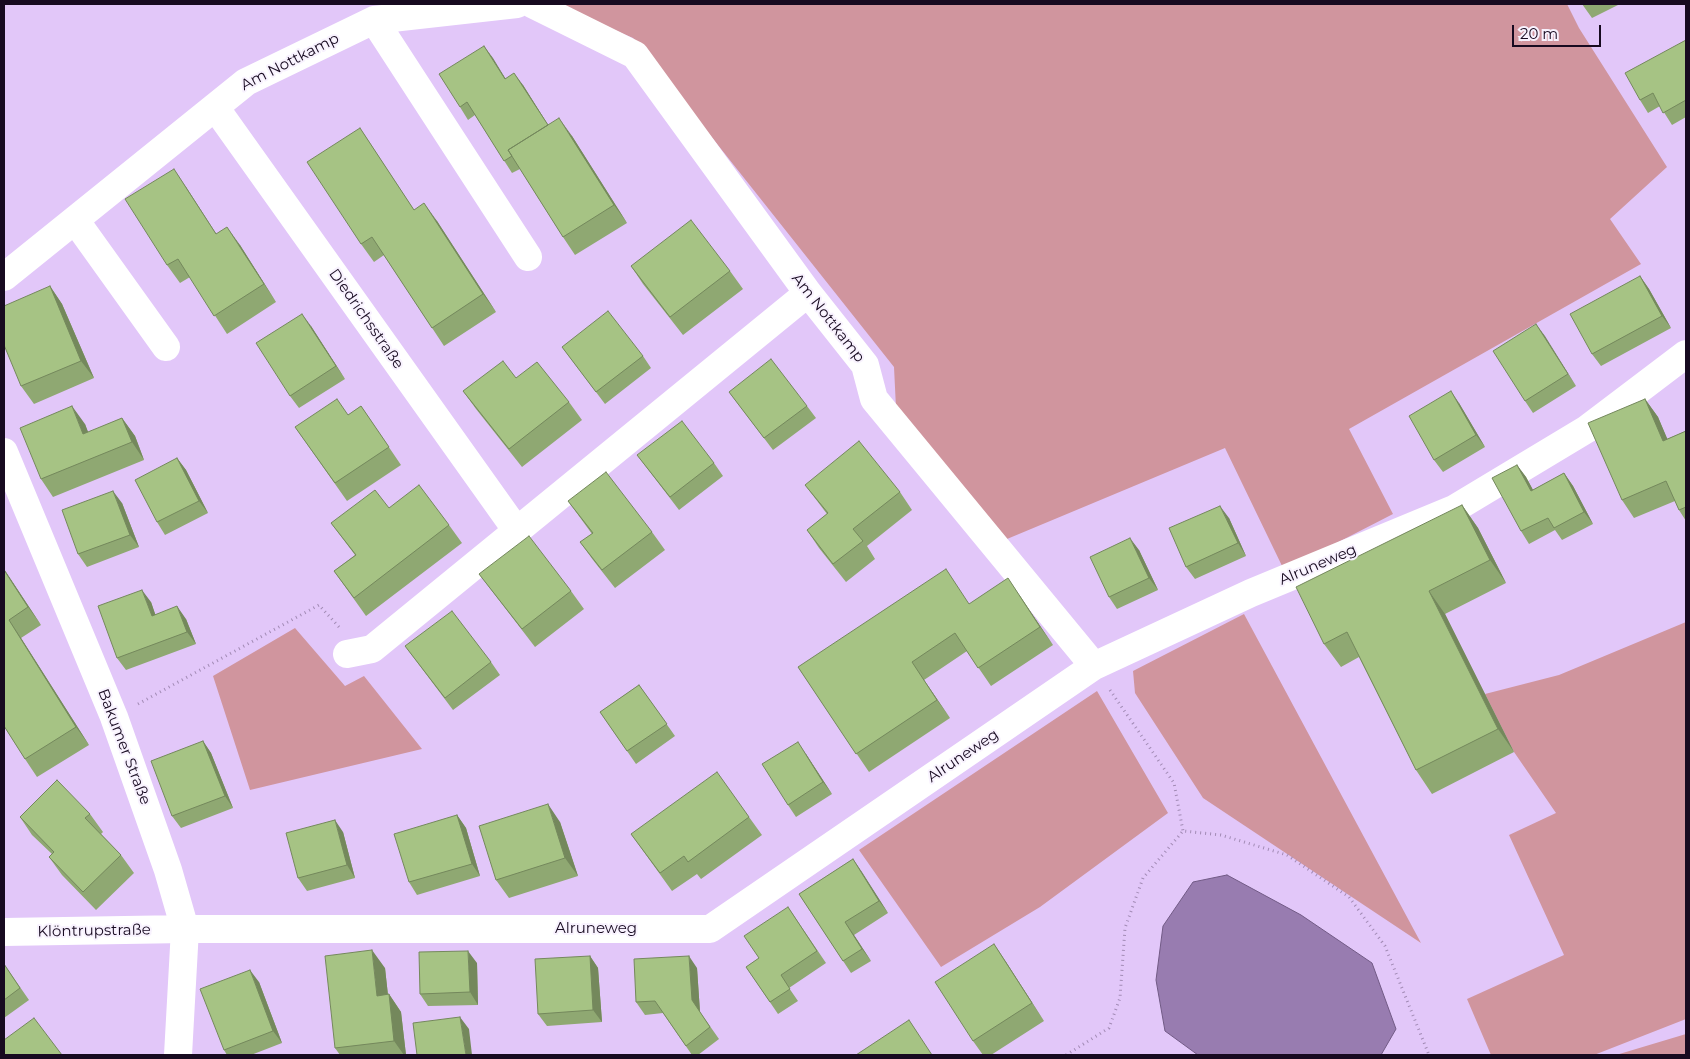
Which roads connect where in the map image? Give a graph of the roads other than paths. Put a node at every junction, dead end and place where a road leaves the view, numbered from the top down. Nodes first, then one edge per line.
1 (517, 4) edge
2 (532, 4) edge
3 (374, 20) junction
4 (215, 107) junction
5 (75, 220) junction
6 (528, 257) dead end
7 (4, 277) edge
8 (808, 293) junction
9 (166, 347) dead end
10 (1686, 354) edge
11 (4, 452) edge
12 (517, 531) junction
13 (347, 654) road end
14 (1094, 666) junction
15 (185, 929) junction
16 (4, 932) edge
17 (178, 1055) edge

1 - 3 street, Am Nottkamp
2 - 8 street, Am Nottkamp
3 - 4 street, Am Nottkamp
3 - 6 street
4 - 5 street, Am Nottkamp
4 - 12 street, Diedrichsstraße
5 - 7 street, Am Nottkamp
5 - 9 street
8 - 12 street
8 - 14 street, Am Nottkamp
10 - 14 street, Alruneweg
11 - 15 street, Bakumer Straße
12 - 13 street
14 - 15 street, Alruneweg
15 - 16 street, Klöntrupstraße
15 - 17 street, Bakumer Straße

